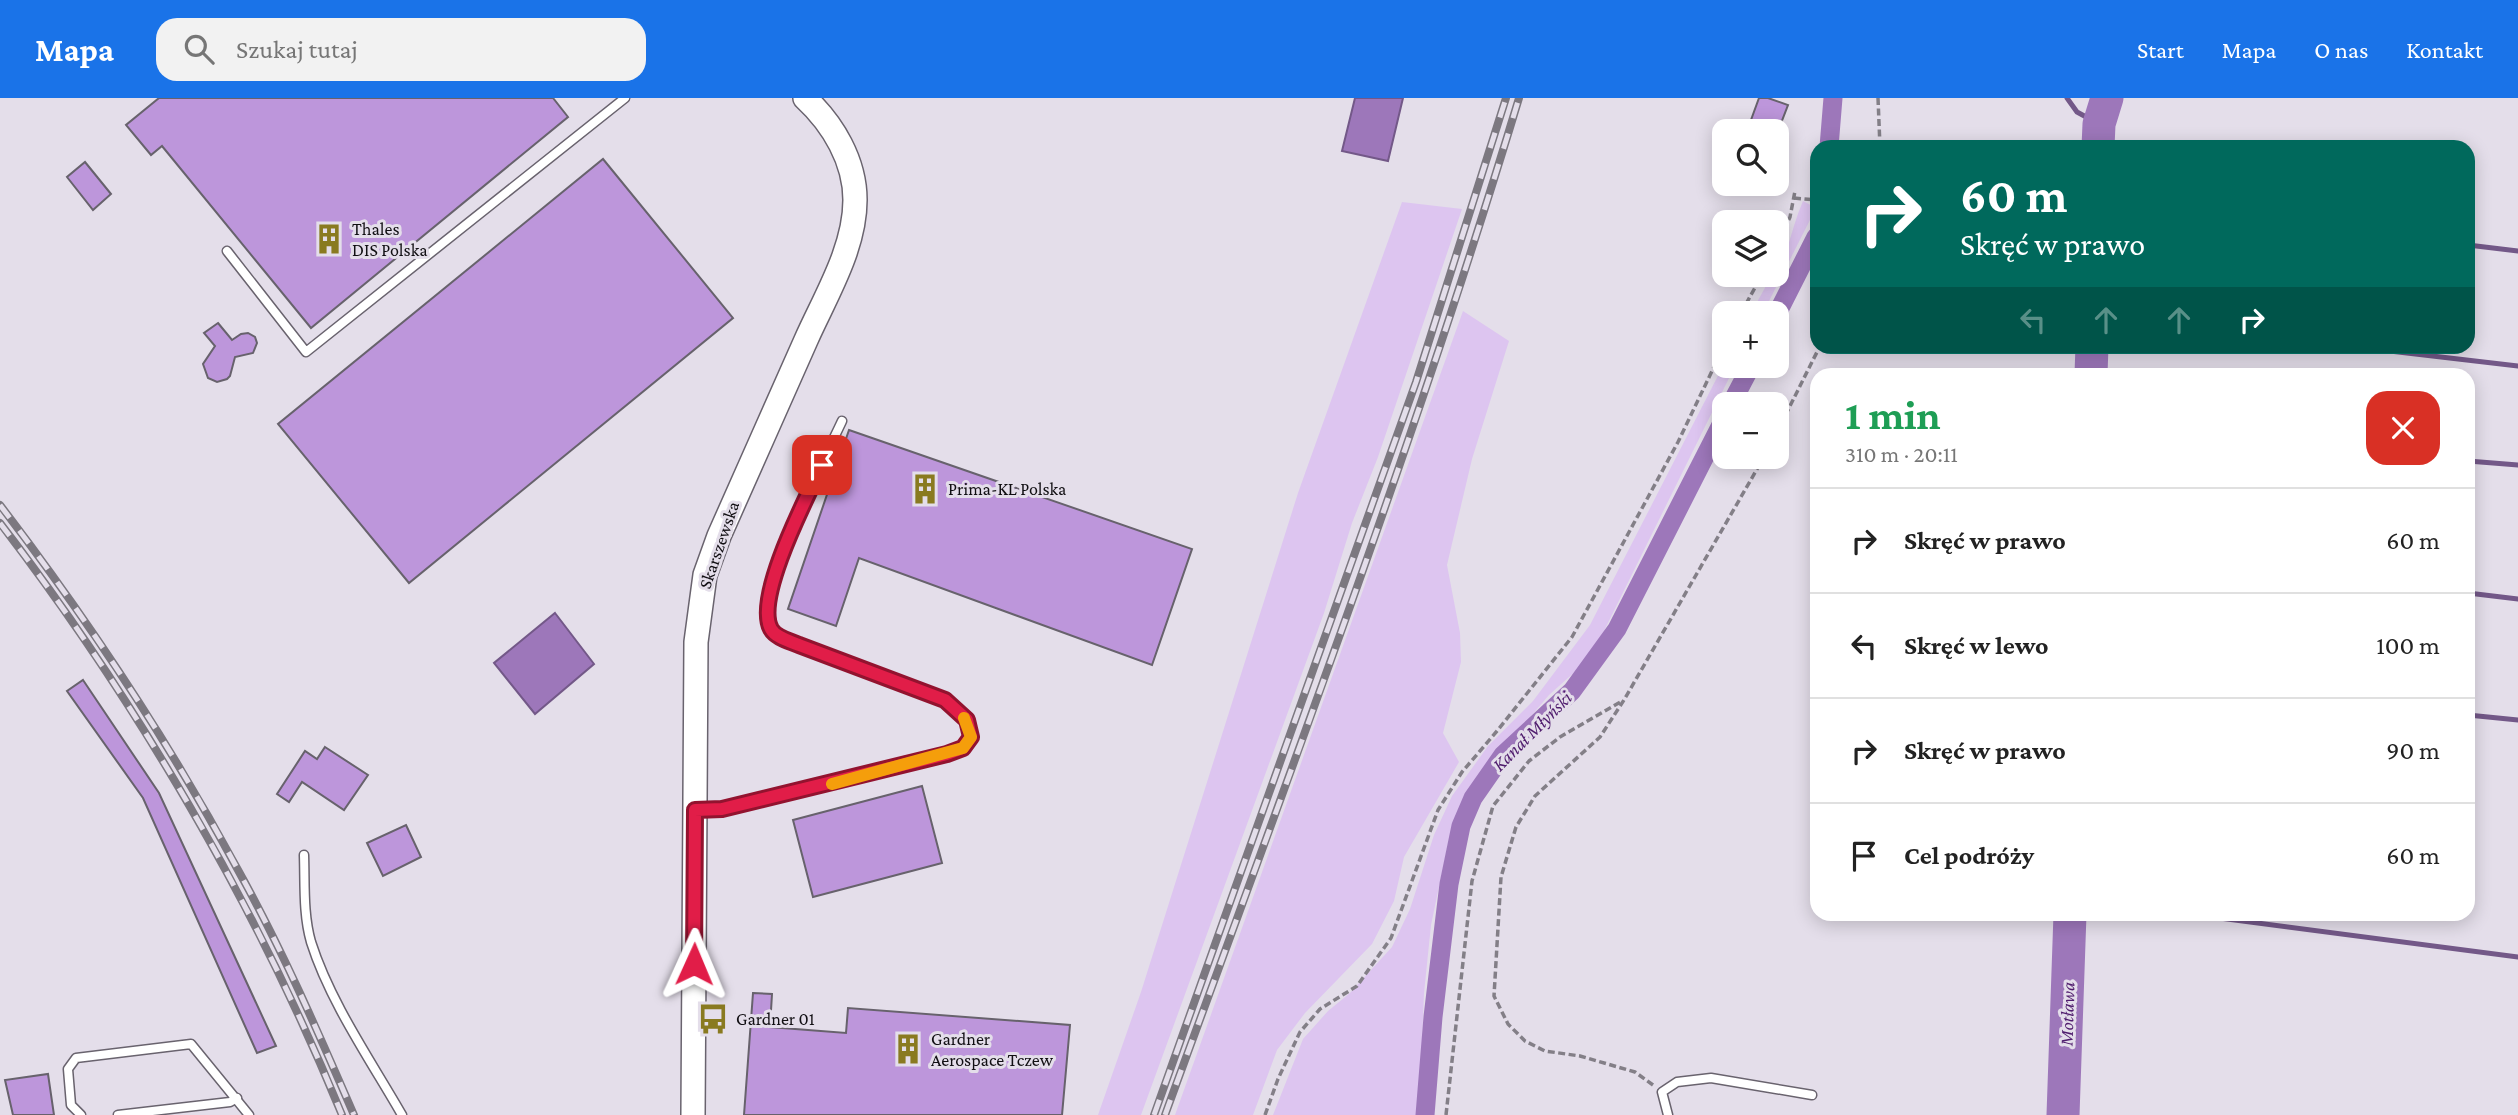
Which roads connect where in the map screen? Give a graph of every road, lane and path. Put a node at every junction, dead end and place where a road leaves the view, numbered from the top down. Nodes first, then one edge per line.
1 (625, 98) edge
2 (805, 98) edge
3 (1878, 98) edge
4 (1880, 140) edge
5 (1795, 191) dead end
6 (1794, 198) junction
7 (1810, 199) edge
8 (1789, 219) edge
9 (227, 251) dead end
10 (1816, 354) edge
11 (1712, 371) edge
12 (1789, 408) edge
13 (842, 421) dead end
14 (1757, 469) edge
15 (1624, 700) junction
16 (695, 810) junction
17 (304, 855) dead end
18 (1662, 1092) junction
19 (1812, 1095) dead end
20 (237, 1098) junction
21 (81, 1115) edge
22 (118, 1115) edge
23 (249, 1115) edge
24 (402, 1115) edge
25 (693, 1115) edge
26 (1265, 1115) edge
27 (1446, 1115) edge
28 (1668, 1115) edge

1 - 9 lane
2 - 16 street, Skarszewska
3 - 4 path
5 - 6 path
6 - 7 path
6 - 8 path
10 - 12 path
11 - 26 path
13 - 16 lane
14 - 15 path
15 - 18 path
15 - 27 path
16 - 25 street, Skarszewska
17 - 24 lane
18 - 19 lane
18 - 28 lane
20 - 21 lane
20 - 22 lane
20 - 23 lane

